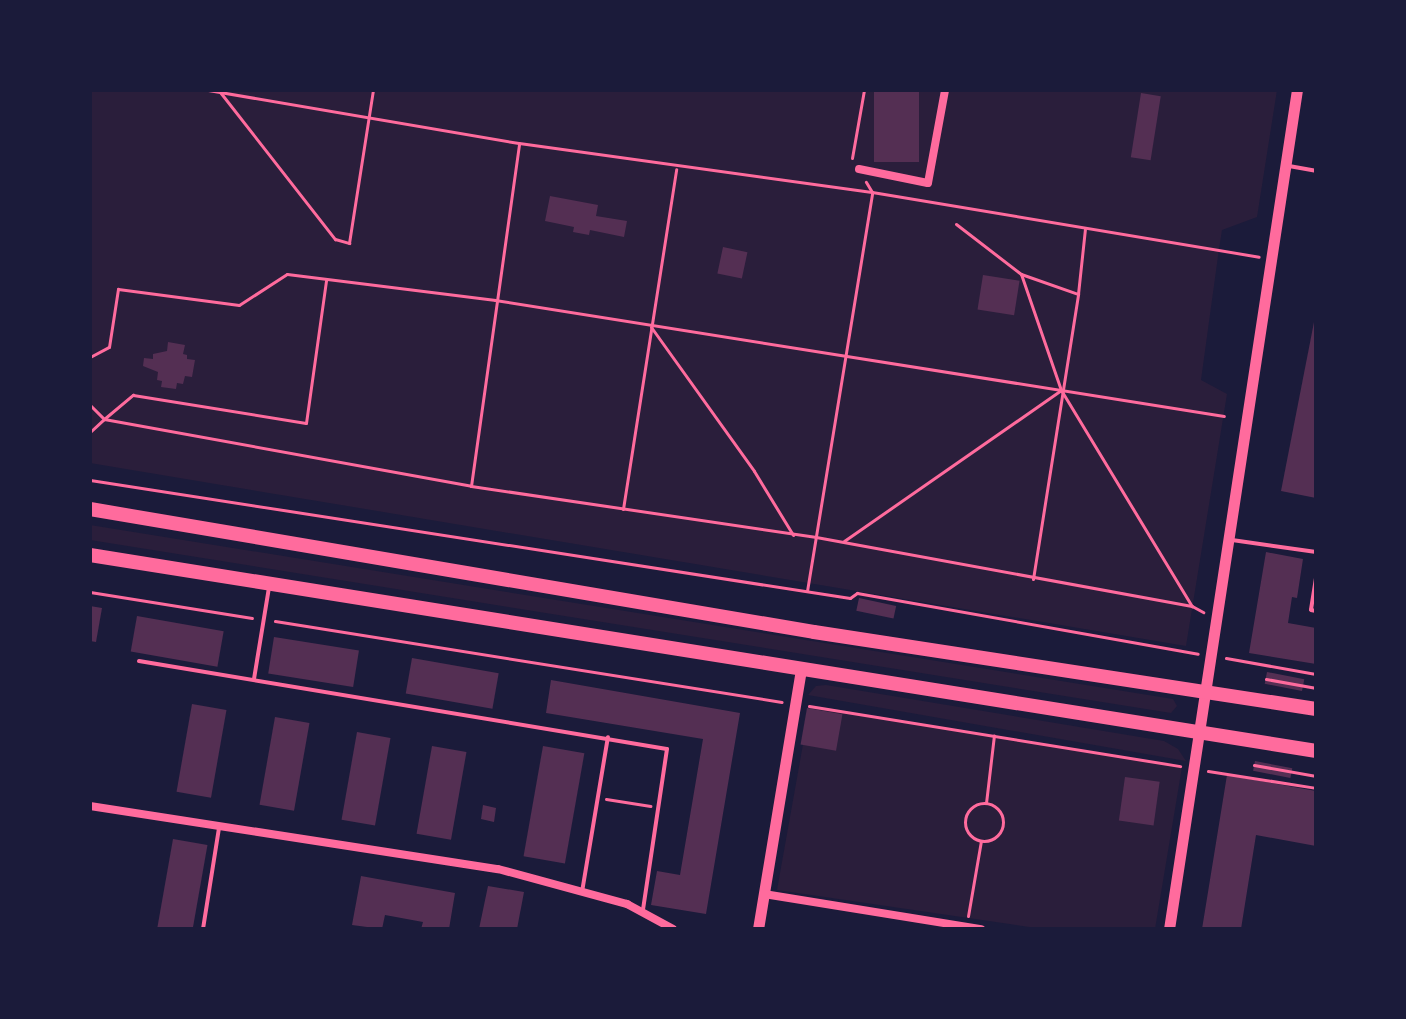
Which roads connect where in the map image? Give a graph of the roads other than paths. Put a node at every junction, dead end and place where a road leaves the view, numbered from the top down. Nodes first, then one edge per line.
1 (945, 90) edge
2 (1297, 90) edge
3 (1286, 165) junction
4 (859, 169) road end
5 (1316, 171) edge
6 (90, 509) edge
7 (1230, 540) junction
8 (1316, 552) edge
9 (90, 555) edge
10 (1316, 578) edge
11 (270, 585) junction
12 (1316, 611) edge
13 (139, 661) dead end
14 (801, 669) junction
15 (254, 679) junction
16 (1206, 692) junction
17 (1316, 709) edge
18 (1200, 732) junction
19 (608, 737) junction
20 (1316, 751) edge
21 (90, 806) edge
22 (219, 828) junction
23 (582, 892) junction
24 (764, 894) junction
25 (642, 912) junction
26 (203, 929) edge
27 (673, 929) edge
28 (758, 929) edge
29 (981, 929) edge
30 (1169, 929) edge

1 - 4 street
2 - 3 street
3 - 5 lane
3 - 7 street
6 - 16 main road
7 - 8 lane
7 - 16 street
9 - 11 main road
10 - 12 lane
11 - 14 main road
11 - 15 lane
13 - 15 lane
14 - 18 main road
14 - 24 street
15 - 19 lane
16 - 17 main road
16 - 18 street
18 - 20 main road
18 - 30 street
19 - 23 lane
19 - 25 lane
21 - 22 street
22 - 23 street
22 - 26 lane
23 - 25 street
24 - 28 street
24 - 29 street
25 - 27 street

